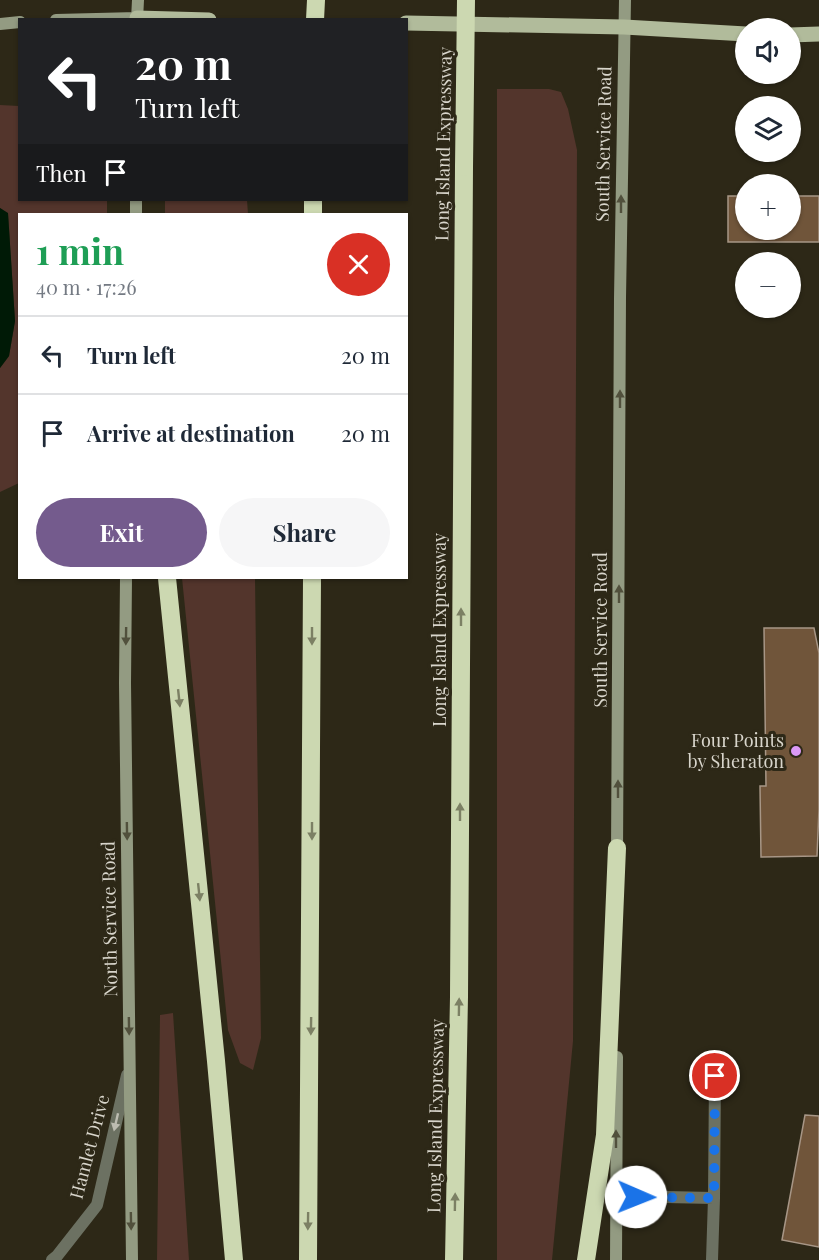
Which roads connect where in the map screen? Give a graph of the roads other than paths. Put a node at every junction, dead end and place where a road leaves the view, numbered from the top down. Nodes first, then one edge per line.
1 (138, 0) edge
2 (316, 0) edge
3 (466, 0) edge
4 (625, 0) edge
5 (137, 18) edge
6 (315, 18) edge
7 (18, 22) edge
8 (408, 23) edge
9 (0, 24) edge
10 (624, 27) junction
11 (735, 33) edge
12 (819, 34) edge
13 (801, 35) edge
14 (126, 579) edge
15 (167, 579) edge
16 (312, 579) edge
17 (617, 848) junction
18 (130, 1065) junction
19 (715, 1076) dead end
20 (616, 1196) junction
21 (714, 1198) junction
22 (52, 1260) edge
23 (132, 1260) edge
24 (234, 1260) edge
25 (308, 1260) edge
26 (454, 1260) edge
27 (586, 1260) edge
28 (616, 1260) edge
29 (713, 1260) edge

1 - 5 main road
2 - 6 highway
26 -> 3 highway, Long Island Expressway, bridge
4 - 10 main road, South Service Road
7 - 9 main road
8 - 10 main road
10 - 11 main road
17 -> 10 main road, South Service Road
12 - 13 main road
14 -> 18 main road, North Service Road
15 -> 24 highway
16 -> 25 highway
20 -> 17 main road, South Service Road
17 - 27 highway
18 -> 22 street, Hamlet Drive
18 -> 23 main road, North Service Road
19 - 21 street
20 - 21 street
20 - 28 main road, South Service Road
21 - 29 street

